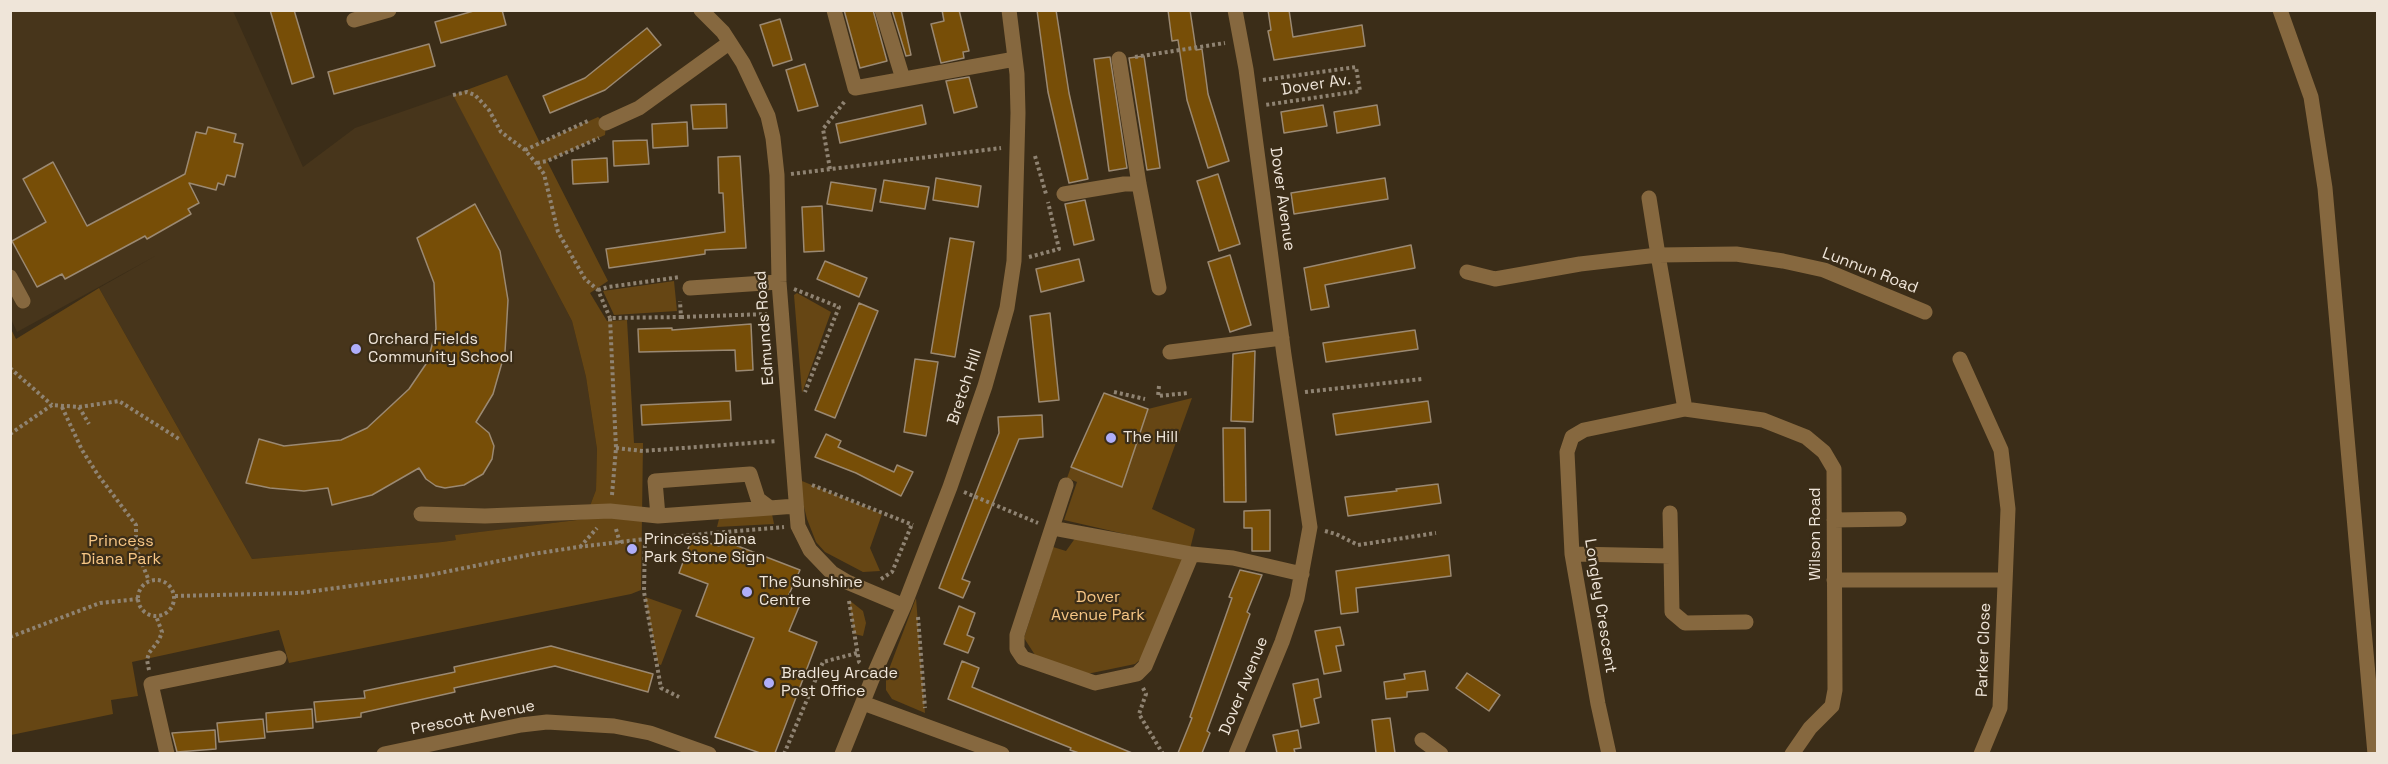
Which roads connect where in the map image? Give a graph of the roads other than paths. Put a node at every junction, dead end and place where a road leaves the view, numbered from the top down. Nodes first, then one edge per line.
1 (389, 10) edge
2 (701, 10) edge
3 (834, 10) edge
4 (882, 10) edge
5 (1009, 10) edge
6 (1235, 10) edge
7 (2280, 10) edge
8 (354, 20) dead end
9 (729, 43) junction
10 (1015, 59) junction
11 (1119, 59) road end
12 (903, 79) junction
13 (606, 123) road end
14 (1139, 184) junction
15 (1064, 194) dead end
16 (1649, 198) dead end
17 (1658, 255) junction
18 (1467, 272) dead end
19 (10, 277) edge
20 (779, 282) junction
21 (1159, 288) dead end
22 (683, 290) road end
23 (23, 301) dead end
24 (1925, 312) dead end
25 (1282, 338) junction
26 (1170, 351) dead end
27 (1960, 359) dead end
28 (1684, 409) junction
29 (1066, 485) dead end
30 (796, 506) junction
31 (770, 508) junction
32 (1670, 513) dead end
33 (421, 514) dead end
34 (658, 516) junction
35 (1899, 519) dead end
36 (1834, 520) junction
37 (1052, 528) junction
38 (1192, 554) junction
39 (1572, 554) junction
40 (1671, 556) junction
41 (1302, 574) junction
42 (1834, 580) junction
43 (2005, 580) junction
44 (911, 608) junction
45 (1746, 622) dead end
46 (279, 658) dead end
47 (863, 703) junction
48 (1422, 740) dead end
49 (167, 753) edge
50 (384, 753) edge
51 (709, 753) edge
52 (842, 753) edge
53 (998, 753) edge
54 (1236, 753) edge
55 (1441, 753) edge
56 (1609, 753) edge
57 (1792, 753) edge
58 (1981, 753) edge
59 (2375, 753) edge

1 - 8 street
2 - 9 street, Edmunds Road
3 - 12 street
4 - 12 street
5 - 10 street, Bretch Hill
6 - 25 street, Dover Avenue
7 - 59 street
9 - 13 street
9 - 20 street, Edmunds Road
10 - 12 street
10 - 44 street, Bretch Hill
11 - 14 street
14 - 15 street
14 - 21 street
16 - 17 street
17 - 18 street, Lunnun Road
17 - 24 street, Lunnun Road
17 - 28 street
19 - 23 street
20 - 22 street
20 - 30 street, Edmunds Road
25 - 26 street
25 - 41 street, Dover Avenue
27 - 43 street, Parker Close
28 - 36 street, Wilson Road
28 - 39 street, Longley Crescent
29 - 37 street
30 - 31 street
30 - 44 street, Edmunds Road
31 - 34 street
31 - 34 street
32 - 40 street
33 - 34 street
35 - 36 street
36 - 42 street, Wilson Road
37 - 38 street
37 - 38 street
38 - 41 street
39 - 40 street
39 - 56 street, Longley Crescent
40 - 45 street
41 - 54 street, Dover Avenue
42 - 43 street, Parker Close
42 - 57 street, Wilson Road
43 - 58 street, Parker Close
44 - 47 street, Bretch Hill
46 - 49 street
47 - 52 street, Bretch Hill
47 - 53 street
48 - 55 street
50 - 51 street, Prescott Avenue

